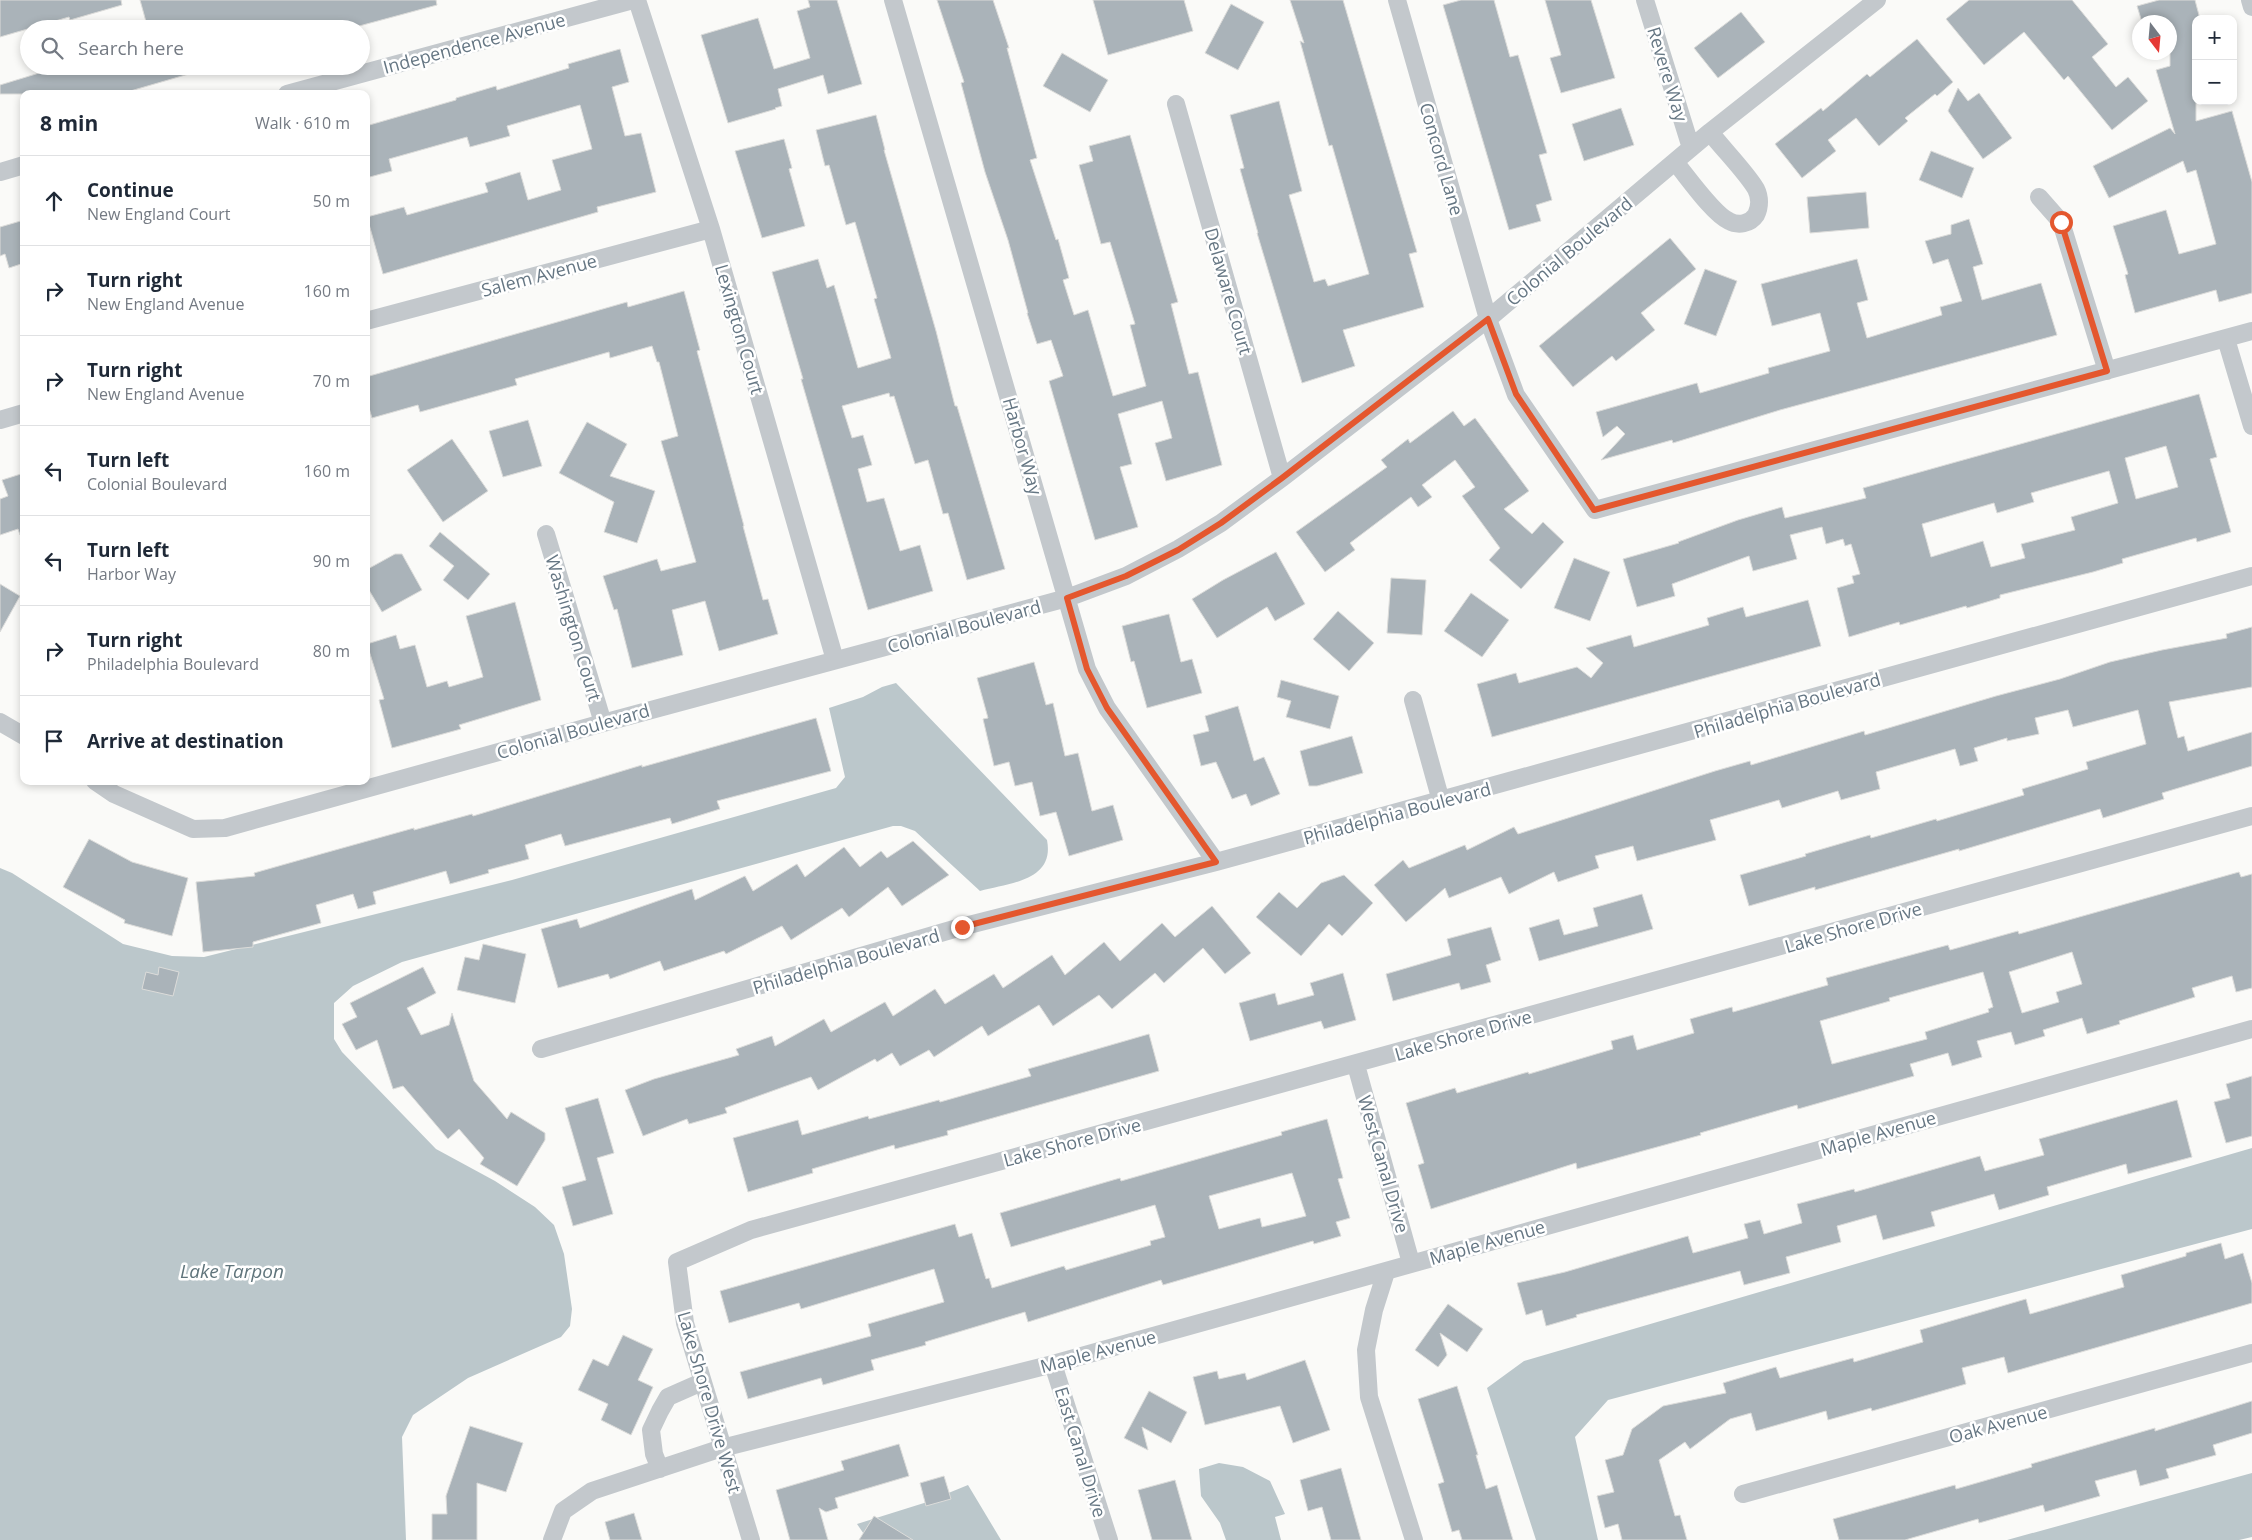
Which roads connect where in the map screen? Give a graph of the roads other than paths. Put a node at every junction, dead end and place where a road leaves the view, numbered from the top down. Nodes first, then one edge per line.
1 (632, 0) edge
2 (637, 0) edge
3 (893, 0) edge
4 (1396, 0) edge
5 (1645, 0) edge
6 (1878, 0) edge
7 (2250, 0) edge
8 (2252, 7) edge
9 (370, 72) edge
10 (358, 75) edge
11 (303, 90) edge
12 (1176, 104) dead end
13 (1710, 132) junction
14 (1691, 148) junction
15 (1675, 162) junction
16 (20, 166) edge
17 (0, 172) edge
18 (2039, 197) dead end
19 (711, 229) junction
20 (1488, 319) junction
21 (370, 320) edge
22 (2252, 331) edge
23 (2226, 339) junction
24 (2107, 371) junction
25 (20, 414) edge
26 (0, 420) edge
27 (2252, 426) edge
28 (1282, 478) junction
29 (546, 534) dead end
30 (2252, 576) edge
31 (1067, 598) junction
32 (835, 660) junction
33 (1413, 700) dead end
34 (0, 722) edge
35 (603, 723) junction
36 (20, 732) edge
37 (370, 784) edge
38 (100, 785) edge
39 (363, 786) edge
40 (1441, 801) junction
41 (2252, 816) edge
42 (1216, 862) junction
43 (2252, 1029) edge
44 (541, 1050) dead end
45 (1356, 1065) junction
46 (677, 1262) joint
47 (1412, 1263) junction
48 (1386, 1272) junction
49 (2252, 1353) edge
50 (1053, 1364) junction
51 (702, 1382) junction
52 (722, 1448) junction
53 (660, 1468) junction
54 (1743, 1494) dead end
55 (552, 1540) edge
56 (751, 1540) edge
57 (1108, 1540) edge
58 (1414, 1540) edge

1 - 9 street, Independence Avenue
2 - 19 street, Lexington Court
3 - 31 street, Harbor Way
4 - 20 street, Concord Lane
5 - 14 street, Revere Way
6 - 13 street, Colonial Boulevard
7 - 8 street
10 - 11 street, Independence Avenue
12 - 28 street, Delaware Court
13 - 14 street, Colonial Boulevard
13 - 15 street
14 - 15 street, Colonial Boulevard
15 - 20 street, Colonial Boulevard
16 - 17 street
18 - 24 street
19 - 21 street, Salem Avenue
19 - 32 street, Lexington Court
20 - 24 street, Concord Lane
20 - 28 street, Colonial Boulevard
22 - 23 street
23 - 24 street
23 - 27 street
25 - 26 street
28 - 31 street, Colonial Boulevard
29 - 35 street, Washington Court
30 - 40 street, Philadelphia Boulevard
31 - 32 street, Colonial Boulevard
31 - 42 street, Harbor Way
32 - 35 street, Colonial Boulevard
33 - 40 street
34 - 36 street
35 - 37 street, Colonial Boulevard
38 - 39 street, Colonial Boulevard
40 - 42 street, Philadelphia Boulevard
41 - 45 street, Lake Shore Drive
42 - 44 street, Philadelphia Boulevard
43 - 47 street, Maple Avenue
45 - 46 street, Lake Shore Drive
45 - 47 street, West Canal Drive
46 - 51 street, Lake Shore Drive West
47 - 48 street, Maple Avenue
48 - 50 street, Maple Avenue
48 - 58 street
49 - 54 street, Oak Avenue
50 - 52 street, Maple Avenue
50 - 57 street, East Canal Drive
51 - 52 street, Lake Shore Drive West
51 - 53 street
52 - 53 street, Maple Avenue
52 - 56 street, Lake Shore Drive West
53 - 55 street, Maple Avenue

